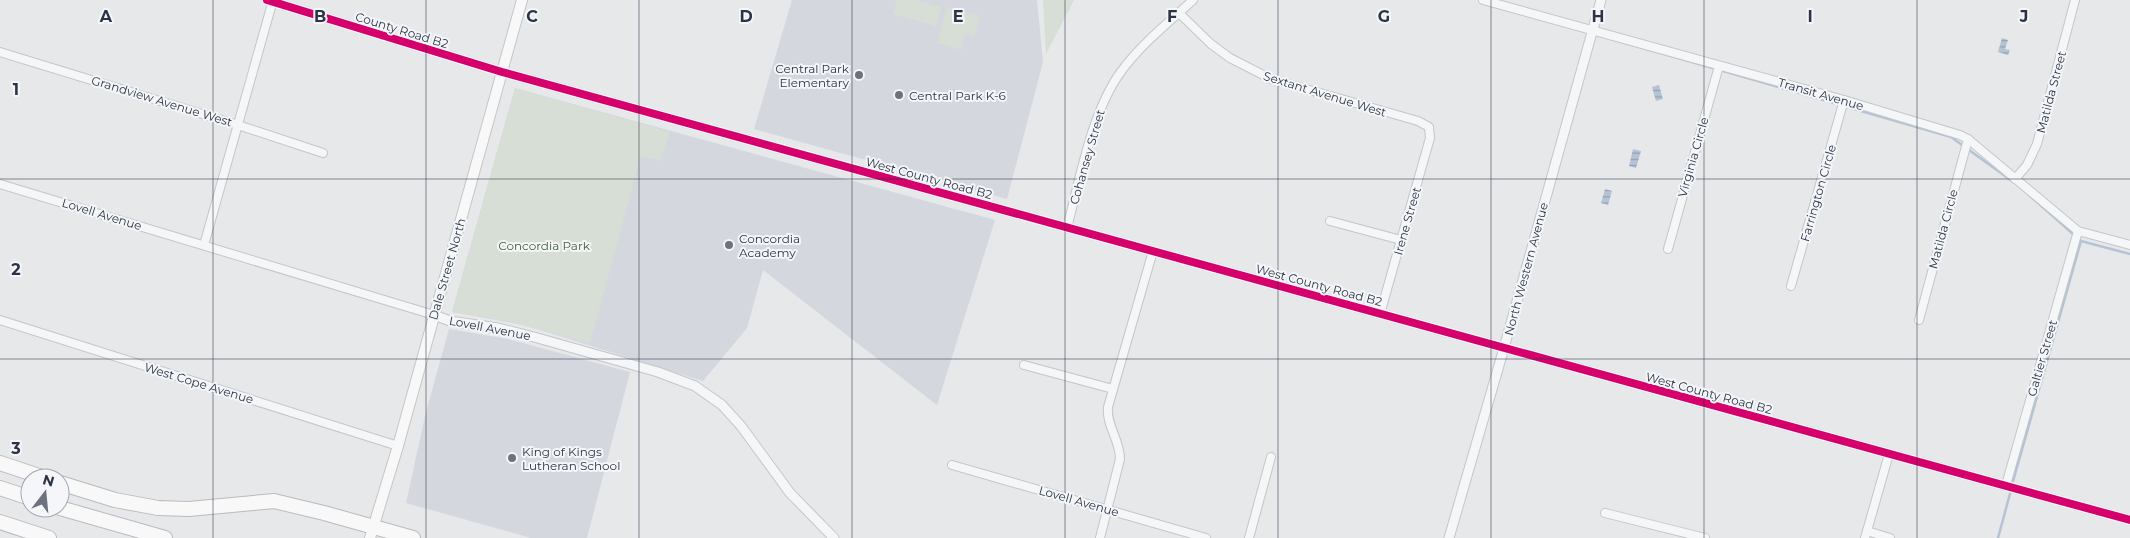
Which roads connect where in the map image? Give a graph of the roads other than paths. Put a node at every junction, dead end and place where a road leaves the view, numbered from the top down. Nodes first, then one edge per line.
1 (522, 0) edge
2 (1193, 0) edge
3 (1483, 0) edge
4 (1601, 0) edge
5 (2075, 0) edge
6 (271, 1) edge
7 (1179, 13) junction
8 (1592, 30) junction
9 (0, 52) edge
10 (1719, 66) junction
11 (502, 72) junction
12 (1844, 100) junction
13 (238, 125) junction
14 (1429, 127) joint
15 (1968, 139) junction
16 (323, 153) dead end
17 (2015, 178) junction
18 (0, 184) edge
19 (1330, 221) dead end
20 (1067, 228) junction
21 (2078, 231) junction
22 (1401, 240) junction
23 (204, 245) junction
24 (2130, 245) edge
25 (1668, 249) dead end
26 (1152, 251) junction
27 (1792, 286) dead end
28 (1380, 314) junction
29 (434, 315) junction
30 (0, 320) edge
31 (1919, 320) dead end
32 (1504, 348) junction
33 (1024, 365) dead end
34 (1113, 390) junction
35 (398, 446) junction
36 (1889, 454) junction
37 (1272, 457) dead end
38 (2, 463) edge
39 (952, 465) dead end
40 (20, 469) edge
41 (2006, 485) junction
42 (70, 486) edge
43 (0, 488) edge
44 (20, 495) edge
45 (1108, 509) junction
46 (70, 511) edge
47 (1605, 512) dead end
48 (2130, 520) edge
49 (0, 522) edge
50 (372, 532) edge
51 (1866, 535) edge
52 (49, 538) edge
53 (165, 538) edge
54 (413, 538) edge
55 (834, 538) edge
56 (1100, 538) edge
57 (1206, 538) edge
58 (1249, 538) edge
59 (1449, 538) edge
60 (1705, 538) edge
61 (1890, 538) edge

1 - 11 main road, Dale Street North
2 - 7 street, Cohansey Street
3 - 8 street, Transit Avenue
4 - 8 street, North Western Avenue
5 - 17 street, Matilda Street
6 - 11 street, County Road B2
6 - 13 street
7 - 14 street, Sextant Avenue West
7 - 20 street, Cohansey Street
8 - 10 street, Transit Avenue
8 - 32 street, North Western Avenue
9 - 13 street, Grandview Avenue West
10 - 12 street, Transit Avenue
10 - 25 street, Virginia Circle
11 - 20 street, West County Road B2
11 - 29 main road, Dale Street North
12 - 15 street, Transit Avenue
12 - 27 street, Farrington Circle
13 - 16 street, Grandview Avenue West
13 - 23 street
14 - 22 street, Irene Street
15 - 17 street, Transit Avenue
15 - 31 street, Matilda Circle
17 - 21 street, Transit Avenue
18 - 23 street, Lovell Avenue
19 - 22 street
20 - 26 street, West County Road B2
21 - 24 street, Transit Avenue
21 - 41 street, Galtier Street
22 - 28 street, Irene Street
23 - 29 street, Lovell Avenue
26 - 28 street, West County Road B2
26 - 34 street
28 - 32 street, West County Road B2
29 - 35 main road, Dale Street North
29 - 55 street, Lovell Avenue
30 - 35 street, West Cope Avenue
32 - 36 street, West County Road B2
32 - 59 street, North Western Avenue
33 - 34 street
34 - 45 street
35 - 50 main road, Dale Street North
36 - 41 street, West County Road B2
36 - 51 street
37 - 58 street
38 - 40 highway
39 - 45 street, Lovell Avenue
41 - 48 street, West County Road B2
42 - 50 highway
43 - 44 highway
45 - 56 street
45 - 57 street, Lovell Avenue
46 - 53 highway
47 - 60 street
49 - 52 highway
50 - 54 highway
51 - 61 street

